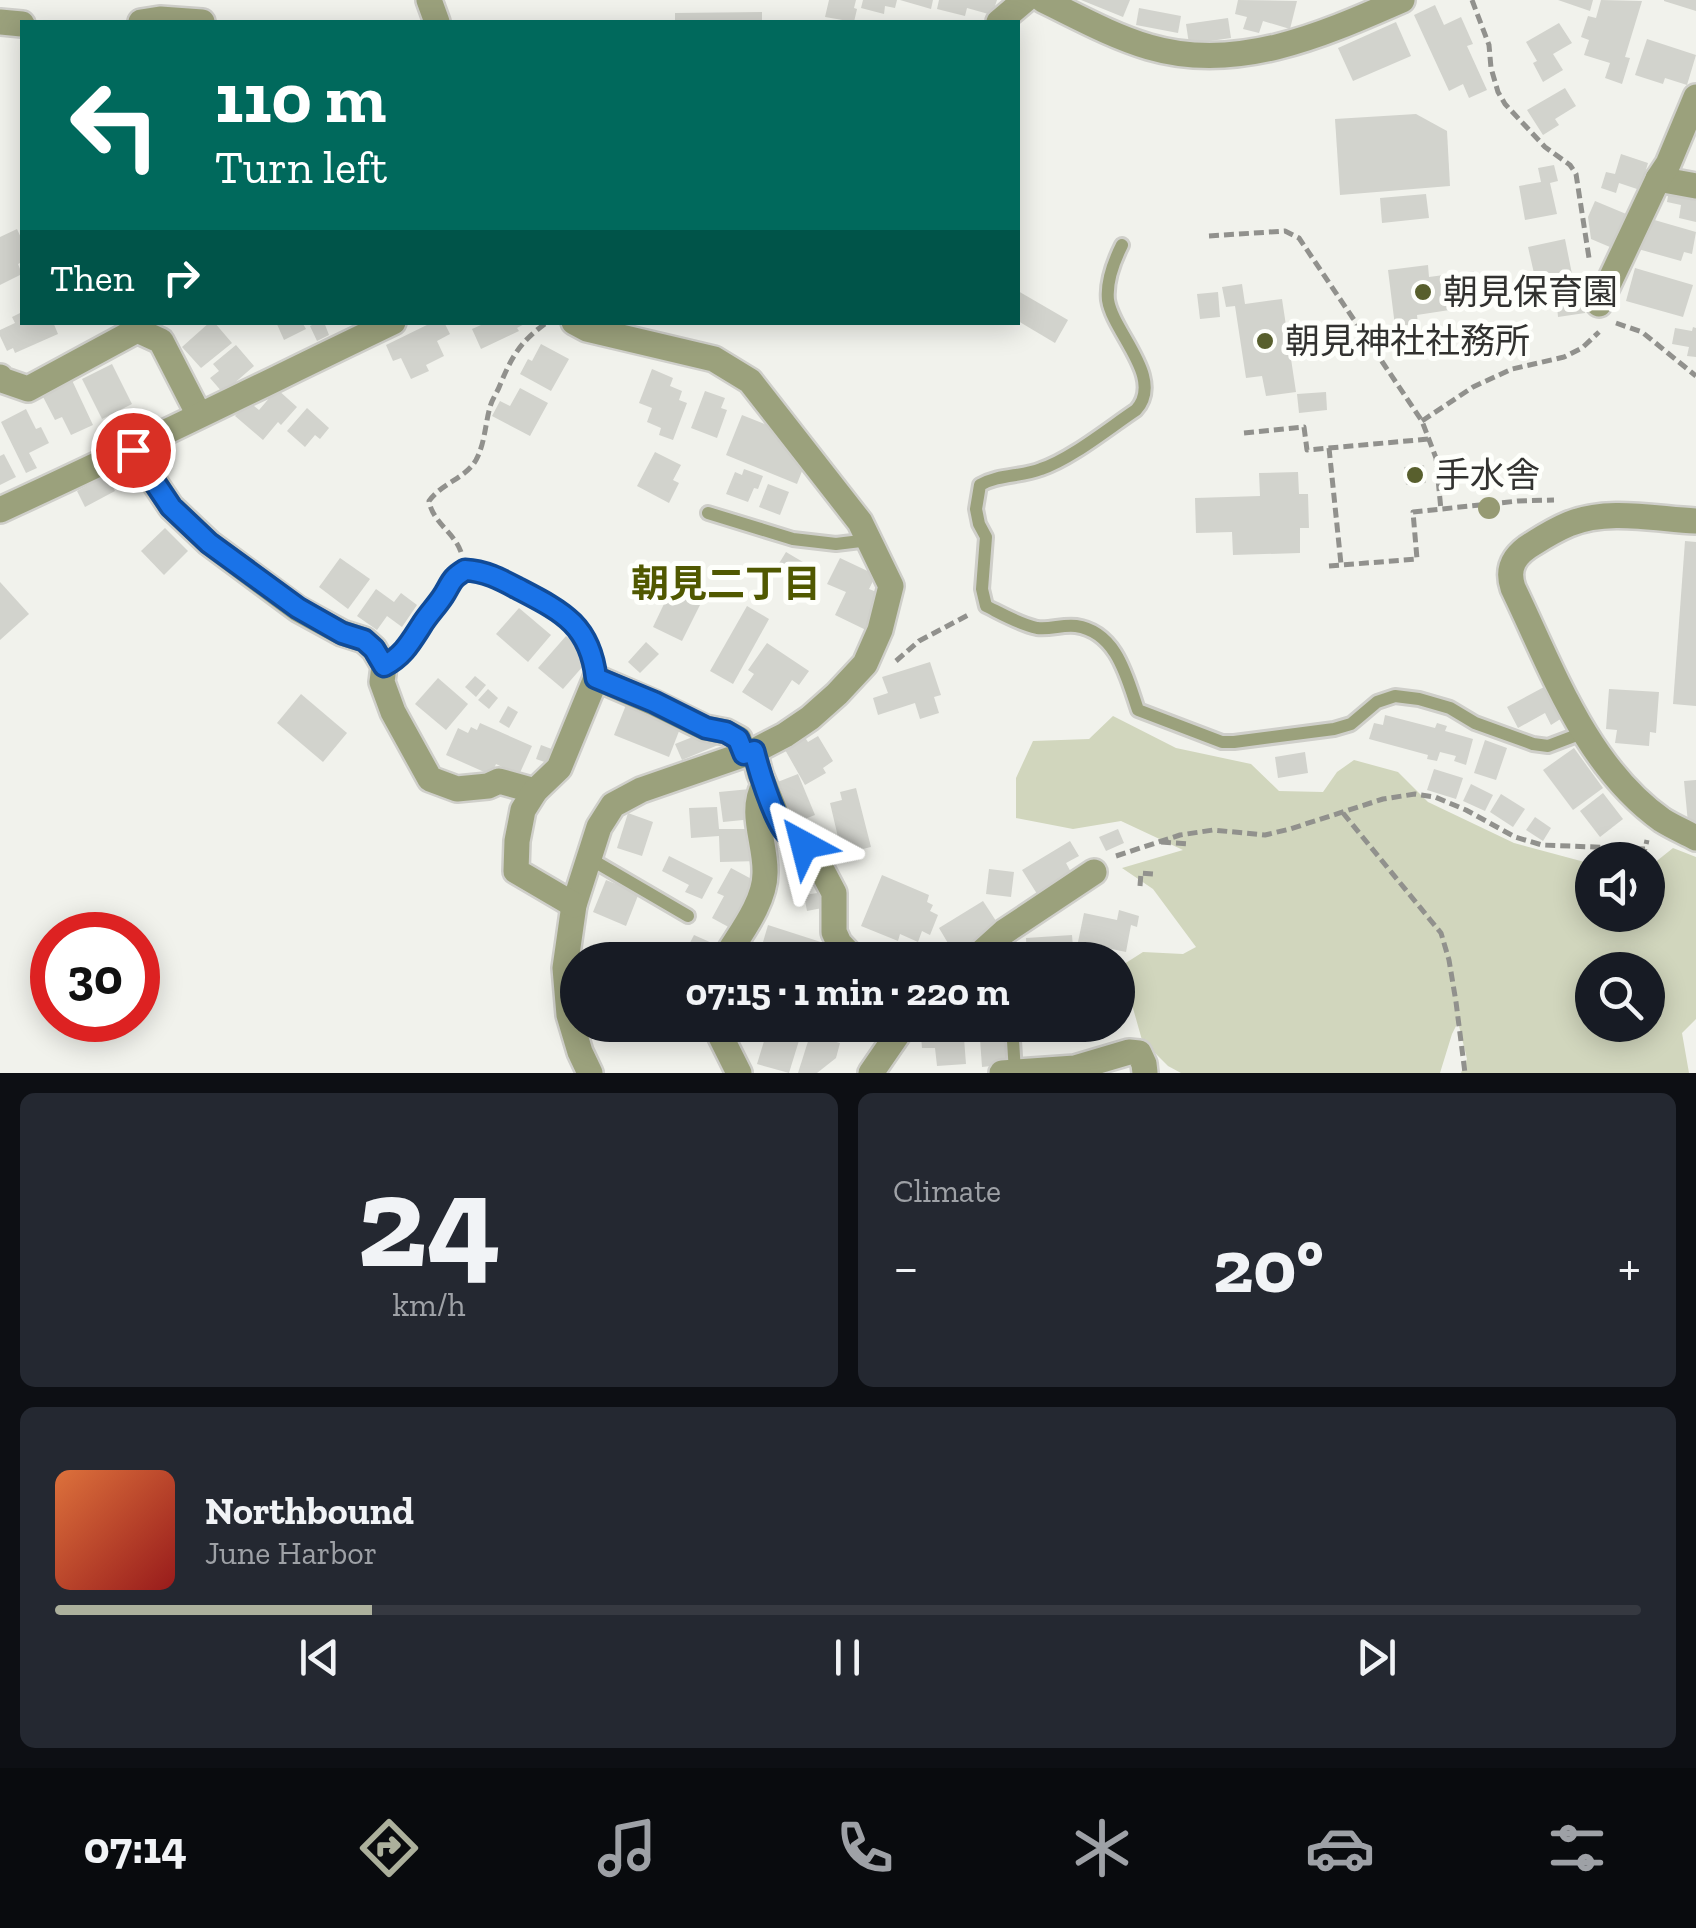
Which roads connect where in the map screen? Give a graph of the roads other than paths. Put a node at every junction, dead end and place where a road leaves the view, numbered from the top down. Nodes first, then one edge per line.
1 (1026, 0) edge
2 (1044, 0) edge
3 (1402, 0) edge
4 (1001, 20) edge
5 (1696, 97) edge
6 (1658, 178) junction
7 (1696, 186) edge
8 (1122, 245) dead end
9 (1599, 304) dead end
10 (386, 325) edge
11 (580, 325) edge
12 (0, 376) edge
13 (199, 415) junction
14 (133, 450) junction
15 (0, 510) edge
16 (708, 513) dead end
17 (1696, 521) edge
18 (869, 540) junction
19 (384, 666) junction
20 (596, 678) junction
21 (1585, 732) junction
22 (749, 752) junction
23 (764, 785) junction
24 (535, 791) junction
25 (1696, 838) edge
26 (588, 857) junction
27 (1094, 872) road end
28 (574, 905) junction
29 (688, 916) dead end
30 (734, 942) edge
31 (838, 942) edge
32 (993, 942) edge
33 (724, 1042) edge
34 (892, 1042) edge
35 (1013, 1042) edge
36 (1016, 1072) edge
37 (590, 1073) edge
38 (740, 1073) edge
39 (871, 1073) edge
40 (1145, 1073) edge

1 - 4 street
2 - 3 street
5 - 6 street
6 - 7 street
6 - 9 street
8 - 21 lane
10 - 13 street
11 - 18 street
12 - 13 street
13 - 14 street
14 - 15 street
14 - 19 street
16 - 18 lane
17 - 21 street
18 - 22 street
19 - 20 lane
19 - 24 street
20 - 22 street
20 - 24 street
21 - 25 street
22 - 23 street
22 - 26 street
23 - 30 street
23 - 31 street
24 - 28 street
26 - 28 street
26 - 29 lane
27 - 32 street
28 - 37 street
33 - 38 street
34 - 39 street
35 - 36 lane
36 - 40 street

